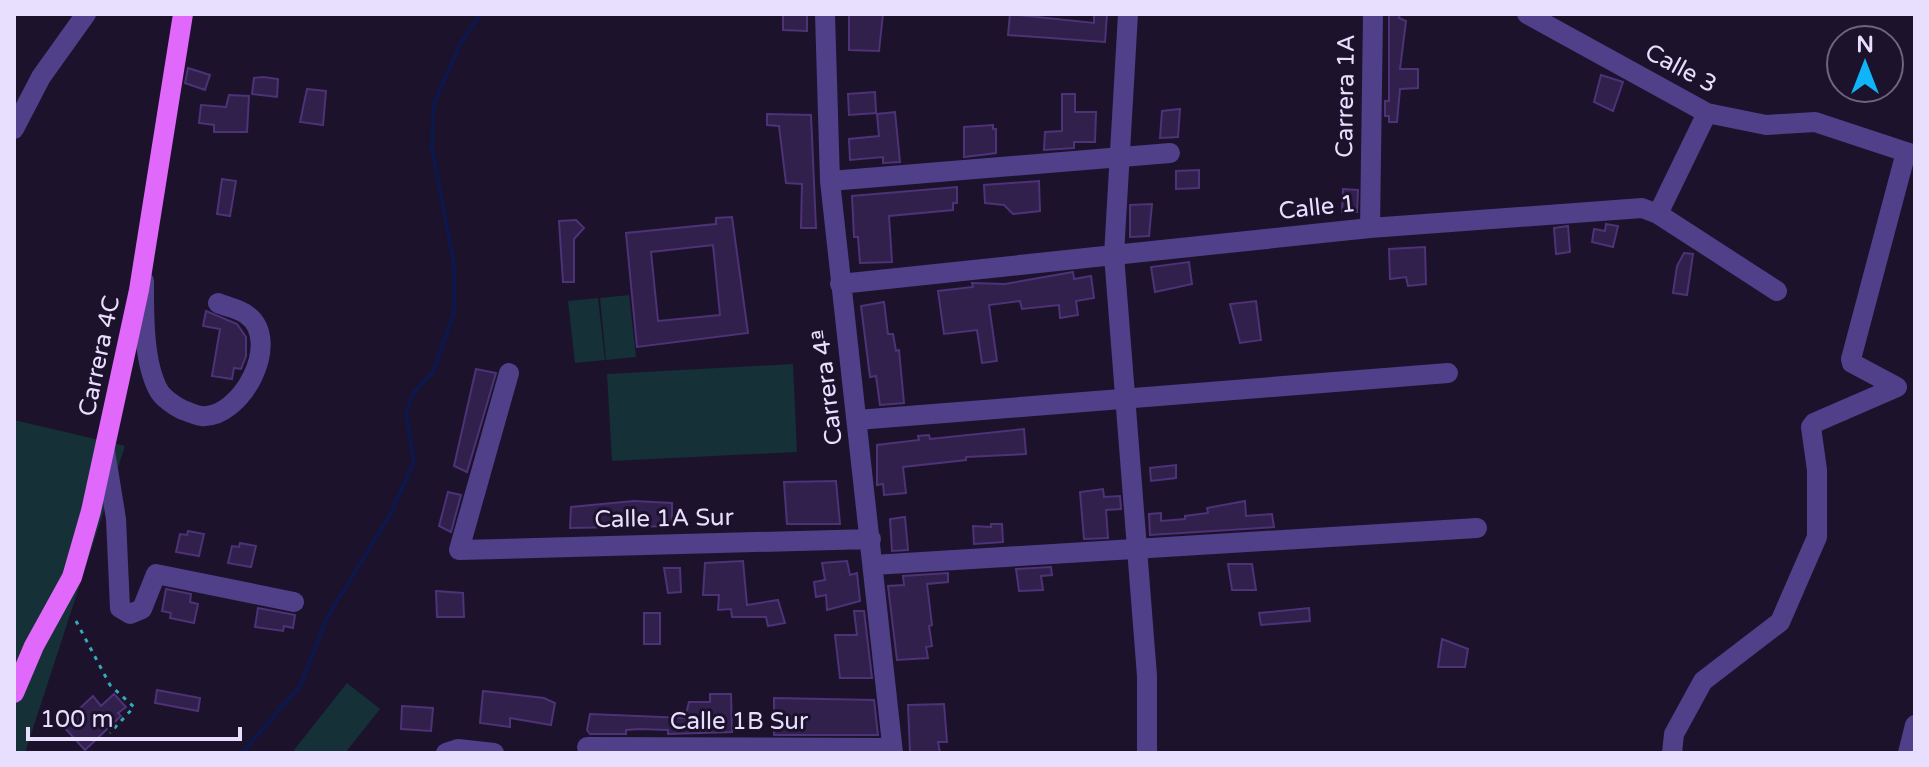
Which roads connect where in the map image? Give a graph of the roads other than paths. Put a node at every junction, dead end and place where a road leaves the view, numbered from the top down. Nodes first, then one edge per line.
1 (86, 14) edge
2 (183, 14) edge
3 (825, 14) edge
4 (1128, 14) edge
5 (1373, 14) edge
6 (1527, 14) edge
7 (1707, 113) junction
8 (14, 129) edge
9 (1170, 153) dead end
10 (1910, 154) edge
11 (1121, 158) junction
12 (830, 181) junction
13 (1658, 214) junction
14 (1370, 228) junction
15 (1114, 255) junction
16 (145, 258) junction
17 (840, 284) junction
18 (1777, 291) dead end
19 (218, 303) dead end
20 (509, 373) dead end
21 (1448, 373) dead end
22 (1124, 398) junction
23 (857, 420) junction
24 (105, 451) junction
25 (1477, 528) dead end
26 (871, 539) junction
27 (1137, 547) junction
28 (873, 565) junction
29 (116, 577) junction
30 (152, 585) junction
31 (294, 602) dead end
32 (14, 693) edge
33 (1915, 725) edge
34 (587, 747) dead end
35 (892, 750) edge
36 (446, 753) edge
37 (494, 753) edge
38 (1147, 753) edge
39 (1672, 753) edge
40 (1908, 753) edge

1 - 8 street
2 - 16 main road, Carrera 4C
3 - 12 street, Carrera 4ª
4 - 11 street
5 - 14 street, Carrera 1A
6 - 7 street, Calle 3
7 - 10 street, Calle 3
7 - 13 street
9 - 11 street
10 - 39 street
11 - 12 street
11 - 15 street
12 - 17 street, Carrera 4ª
13 - 14 street, Calle 1
13 - 18 street, Calle 1
14 - 15 street, Calle 1
15 - 17 street, Calle 1
15 - 22 street
16 - 19 street
16 - 24 main road, Carrera 4C
17 - 23 street, Carrera 4ª
20 - 26 street, Calle 1A Sur
21 - 22 street
22 - 23 street
22 - 27 street
23 - 26 street, Carrera 4ª
24 - 29 street
24 - 32 main road, Carrera 4C
25 - 27 street
26 - 28 street, Carrera 4ª
27 - 28 street
27 - 38 street
28 - 35 street, Carrera 4ª
29 - 30 street
29 - 30 street
30 - 31 street
33 - 40 street
34 - 35 street, Calle 1B Sur
36 - 37 street

